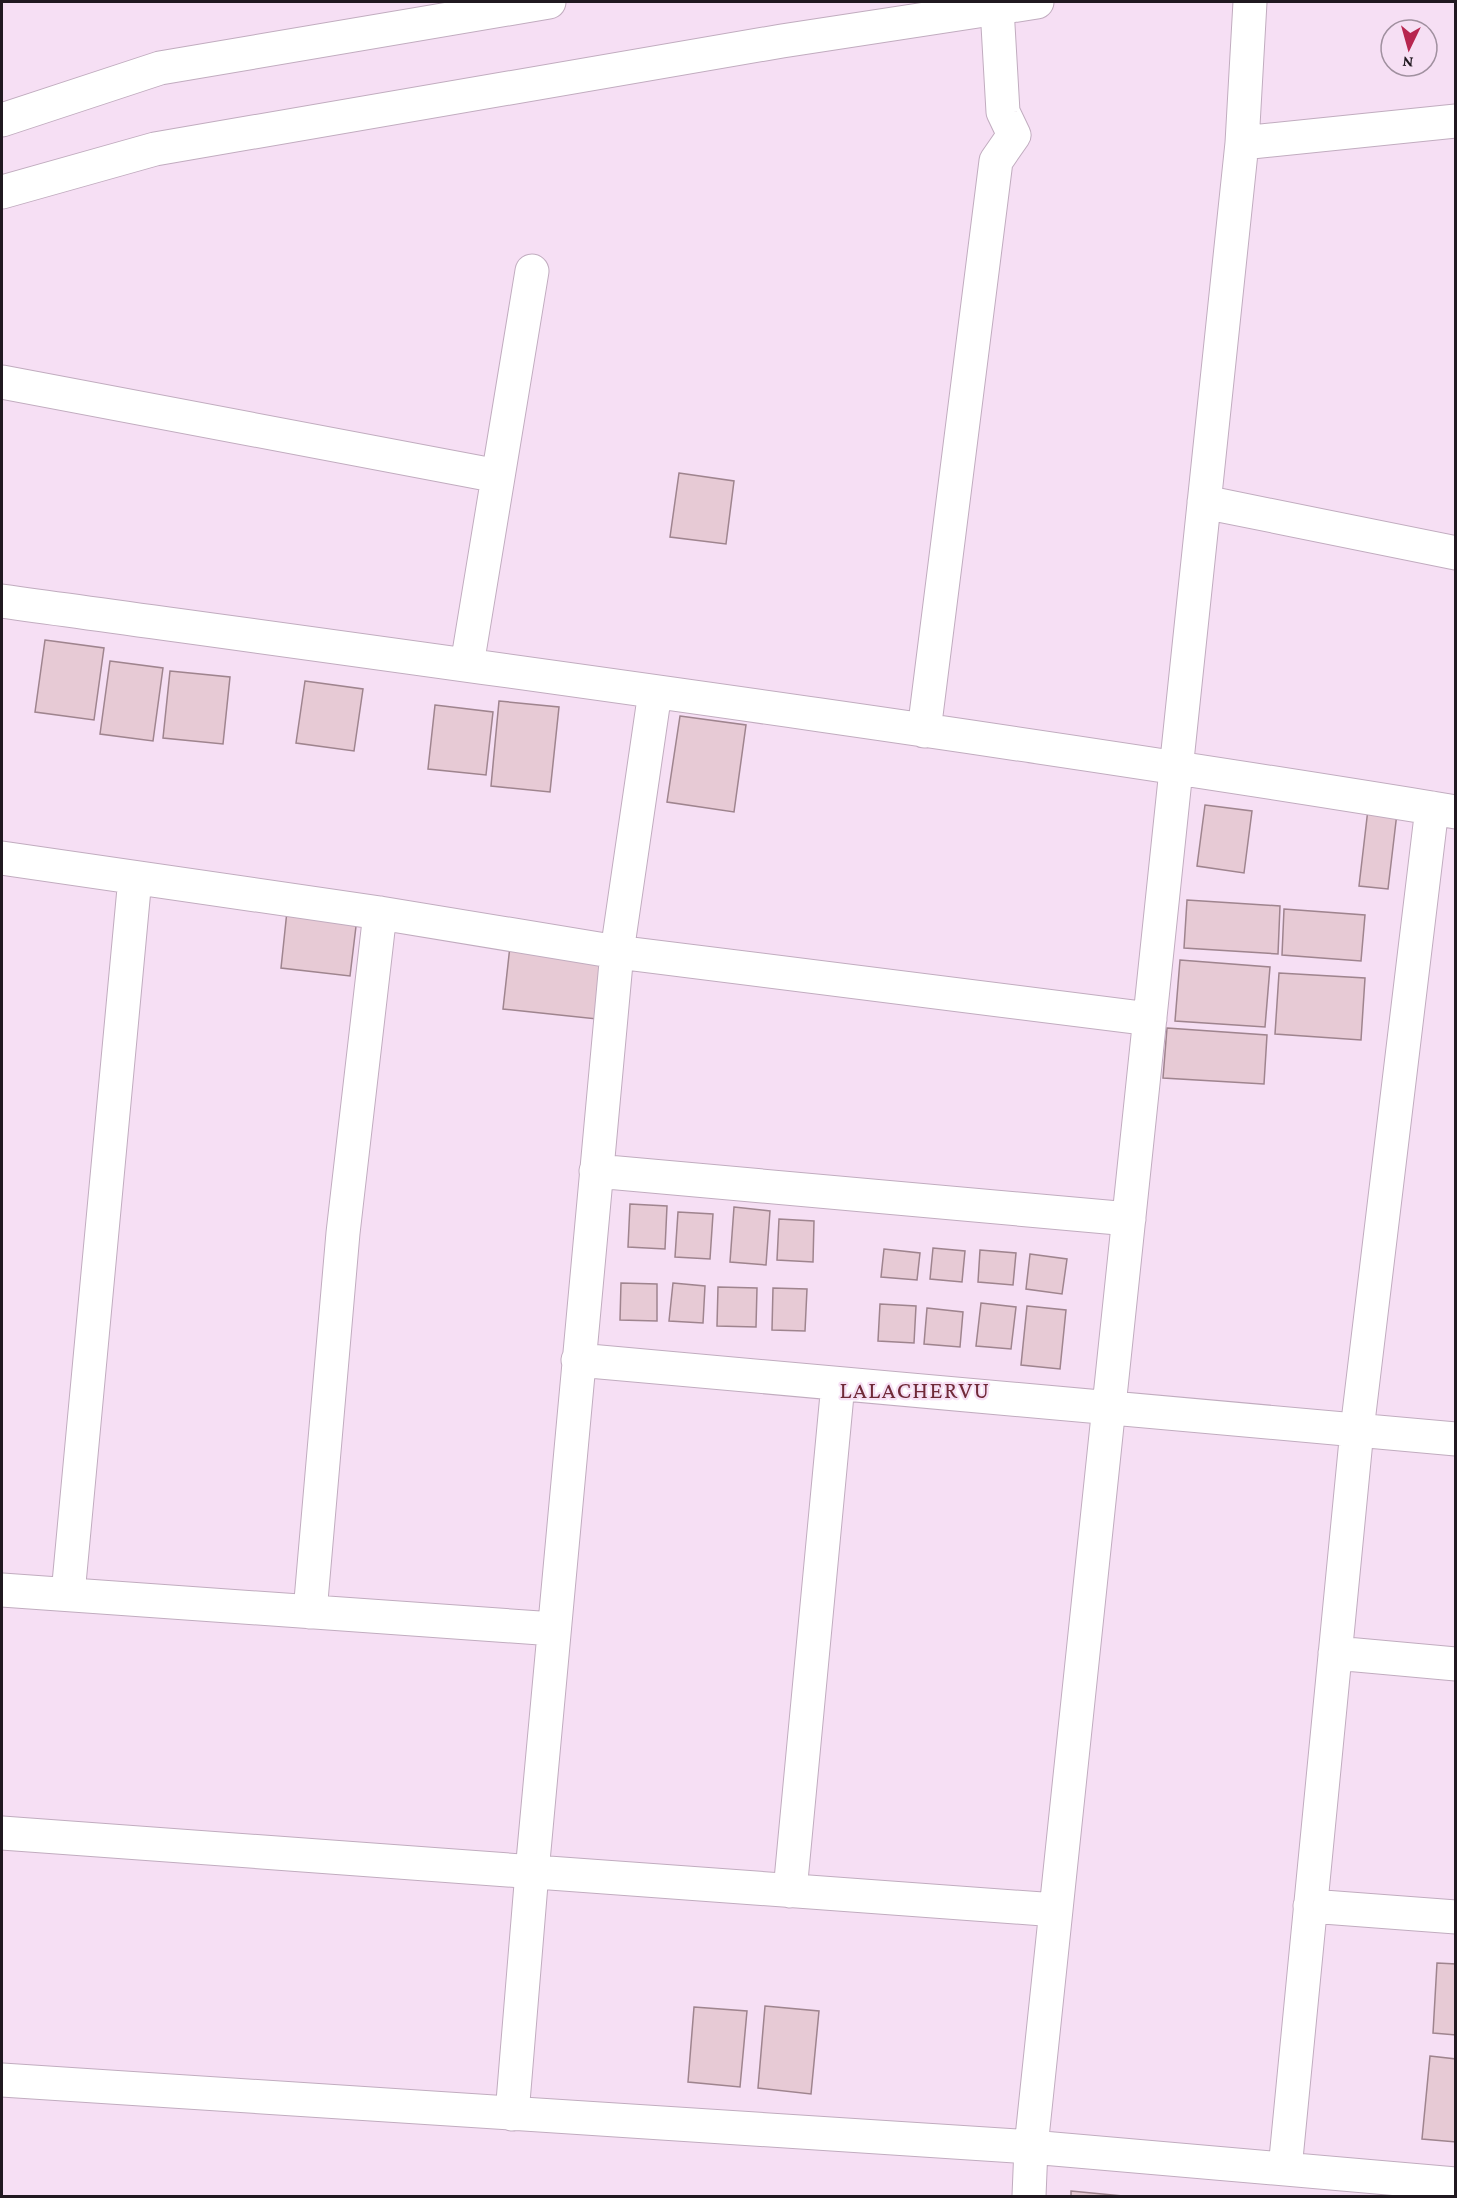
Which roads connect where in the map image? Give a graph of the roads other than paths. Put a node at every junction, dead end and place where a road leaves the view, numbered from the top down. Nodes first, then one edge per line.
1 (549, 2) edge
2 (1037, 2) edge
3 (1250, 2) edge
4 (998, 8) junction
5 (2, 120) edge
6 (1455, 121) edge
7 (1242, 143) junction
8 (2, 192) edge
9 (532, 271) dead end
10 (2, 382) edge
11 (498, 476) junction
12 (1204, 502) junction
13 (1455, 553) edge
14 (2, 601) edge
15 (467, 665) junction
16 (655, 692) junction
17 (924, 731) junction
18 (1177, 767) junction
19 (1444, 810) edge
20 (2, 858) edge
21 (135, 878) junction
22 (380, 913) junction
23 (617, 952) junction
24 (1150, 1018) junction
25 (596, 1171) junction
26 (1129, 1219) junction
27 (578, 1360) junction
28 (838, 1384) junction
29 (1109, 1407) junction
30 (1357, 1430) junction
31 (1455, 1439) edge
32 (2, 1590) edge
33 (68, 1594) junction
34 (310, 1612) junction
35 (554, 1629) junction
36 (1335, 1653) junction
37 (1455, 1664) edge
38 (2, 1833) edge
39 (532, 1872) junction
40 (790, 1891) junction
41 (1311, 1906) junction
42 (1056, 1910) junction
43 (1455, 1917) edge
44 (2, 2080) edge
45 (512, 2114) junction
46 (1031, 2147) junction
47 (1285, 2169) junction
48 (1455, 2184) edge
49 (1406, 2188) edge
50 (1029, 2196) edge

1 - 5 main road
2 - 4 main road
3 - 7 main road
4 - 8 main road
4 - 17 main road
6 - 7 main road
7 - 12 main road
9 - 11 main road
10 - 11 main road
11 - 15 main road
12 - 13 main road
12 - 18 main road
14 - 15 main road
15 - 16 main road
16 - 17 main road
16 - 23 main road
17 - 18 main road
18 - 19 main road
18 - 24 main road
19 - 30 main road
20 - 21 main road
21 - 22 main road
21 - 33 main road
22 - 23 main road
22 - 34 main road
23 - 24 main road
23 - 25 main road
24 - 26 main road
25 - 26 main road
25 - 27 main road
26 - 29 main road
27 - 28 main road
27 - 35 main road
28 - 29 main road
28 - 40 main road
29 - 30 main road
29 - 42 main road
30 - 31 main road
30 - 36 main road
32 - 33 main road
33 - 34 main road
34 - 35 main road
35 - 39 main road
36 - 37 main road
36 - 41 main road
38 - 39 main road
39 - 40 main road
39 - 45 main road
40 - 42 main road
41 - 43 main road
41 - 47 main road
42 - 46 main road
44 - 45 main road
45 - 46 main road
46 - 47 main road
46 - 50 main road
47 - 49 main road
48 - 49 main road

